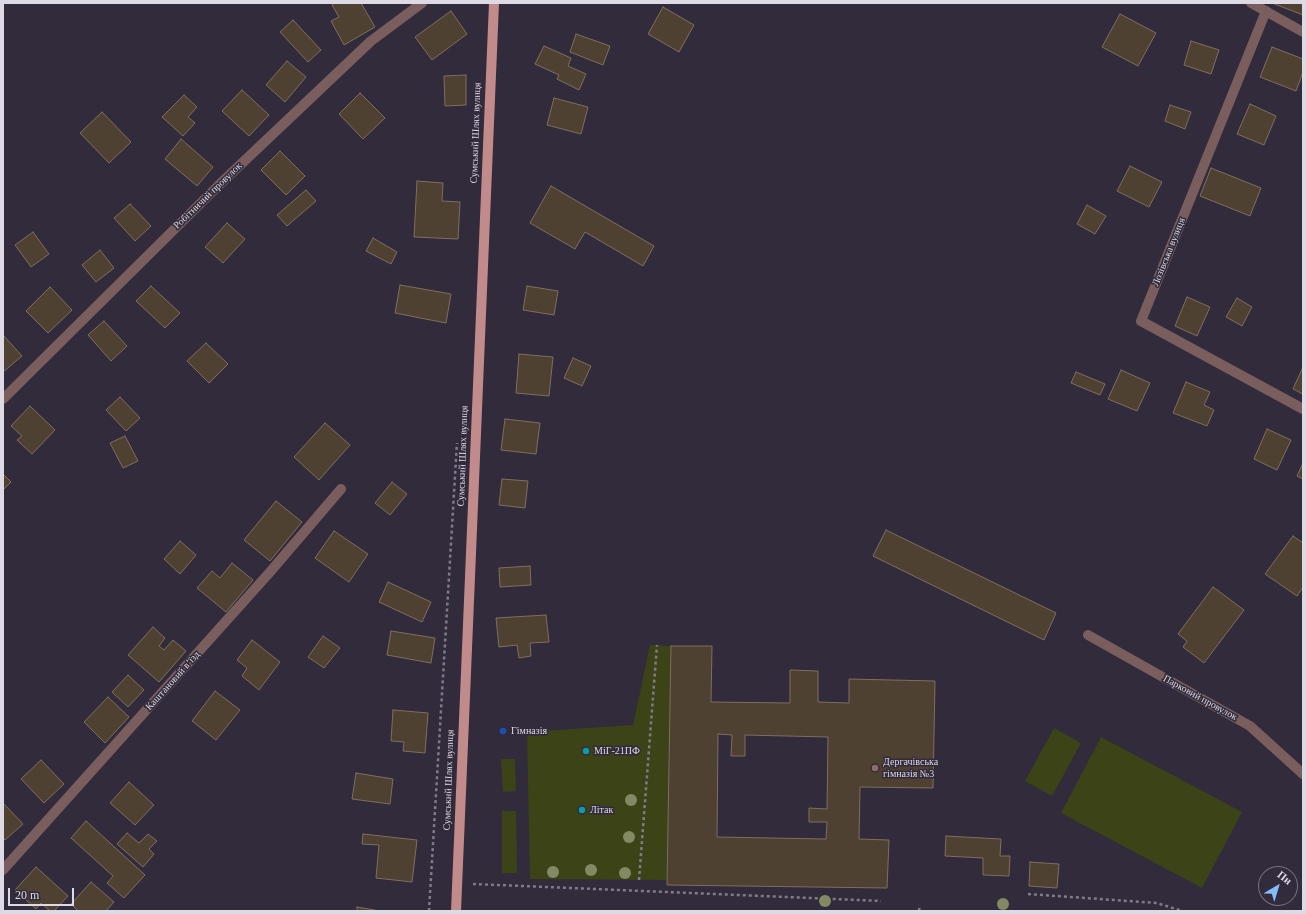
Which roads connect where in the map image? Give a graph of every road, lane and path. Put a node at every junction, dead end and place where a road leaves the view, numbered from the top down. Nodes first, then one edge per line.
1 (422, 3) edge
2 (494, 3) edge
3 (1251, 3) edge
4 (1266, 11) junction
5 (1303, 32) edge
6 (3, 399) edge
7 (1303, 409) edge
8 (458, 438) dead end
9 (341, 489) dead end
10 (1088, 635) dead end
11 (657, 646) dead end
12 (1303, 774) edge
13 (3, 870) edge
14 (639, 880) dead end
15 (457, 883) junction
16 (1028, 894) dead end
17 (881, 901) dead end
18 (920, 905) dead end
19 (429, 911) edge
20 (456, 911) edge
21 (919, 911) edge
22 (1182, 911) edge

1 - 6 street, Робітничий провулок
2 - 15 main road, Сумський Шлях вулиця
3 - 4 street
4 - 5 street
4 - 7 street, Лозівська вулиця
8 - 19 path
9 - 13 street, Каштановий в’їзд
10 - 12 street, Парковий провулок
11 - 14 path
15 - 17 path
15 - 20 main road, Сумський Шлях вулиця
16 - 22 path
18 - 21 path

